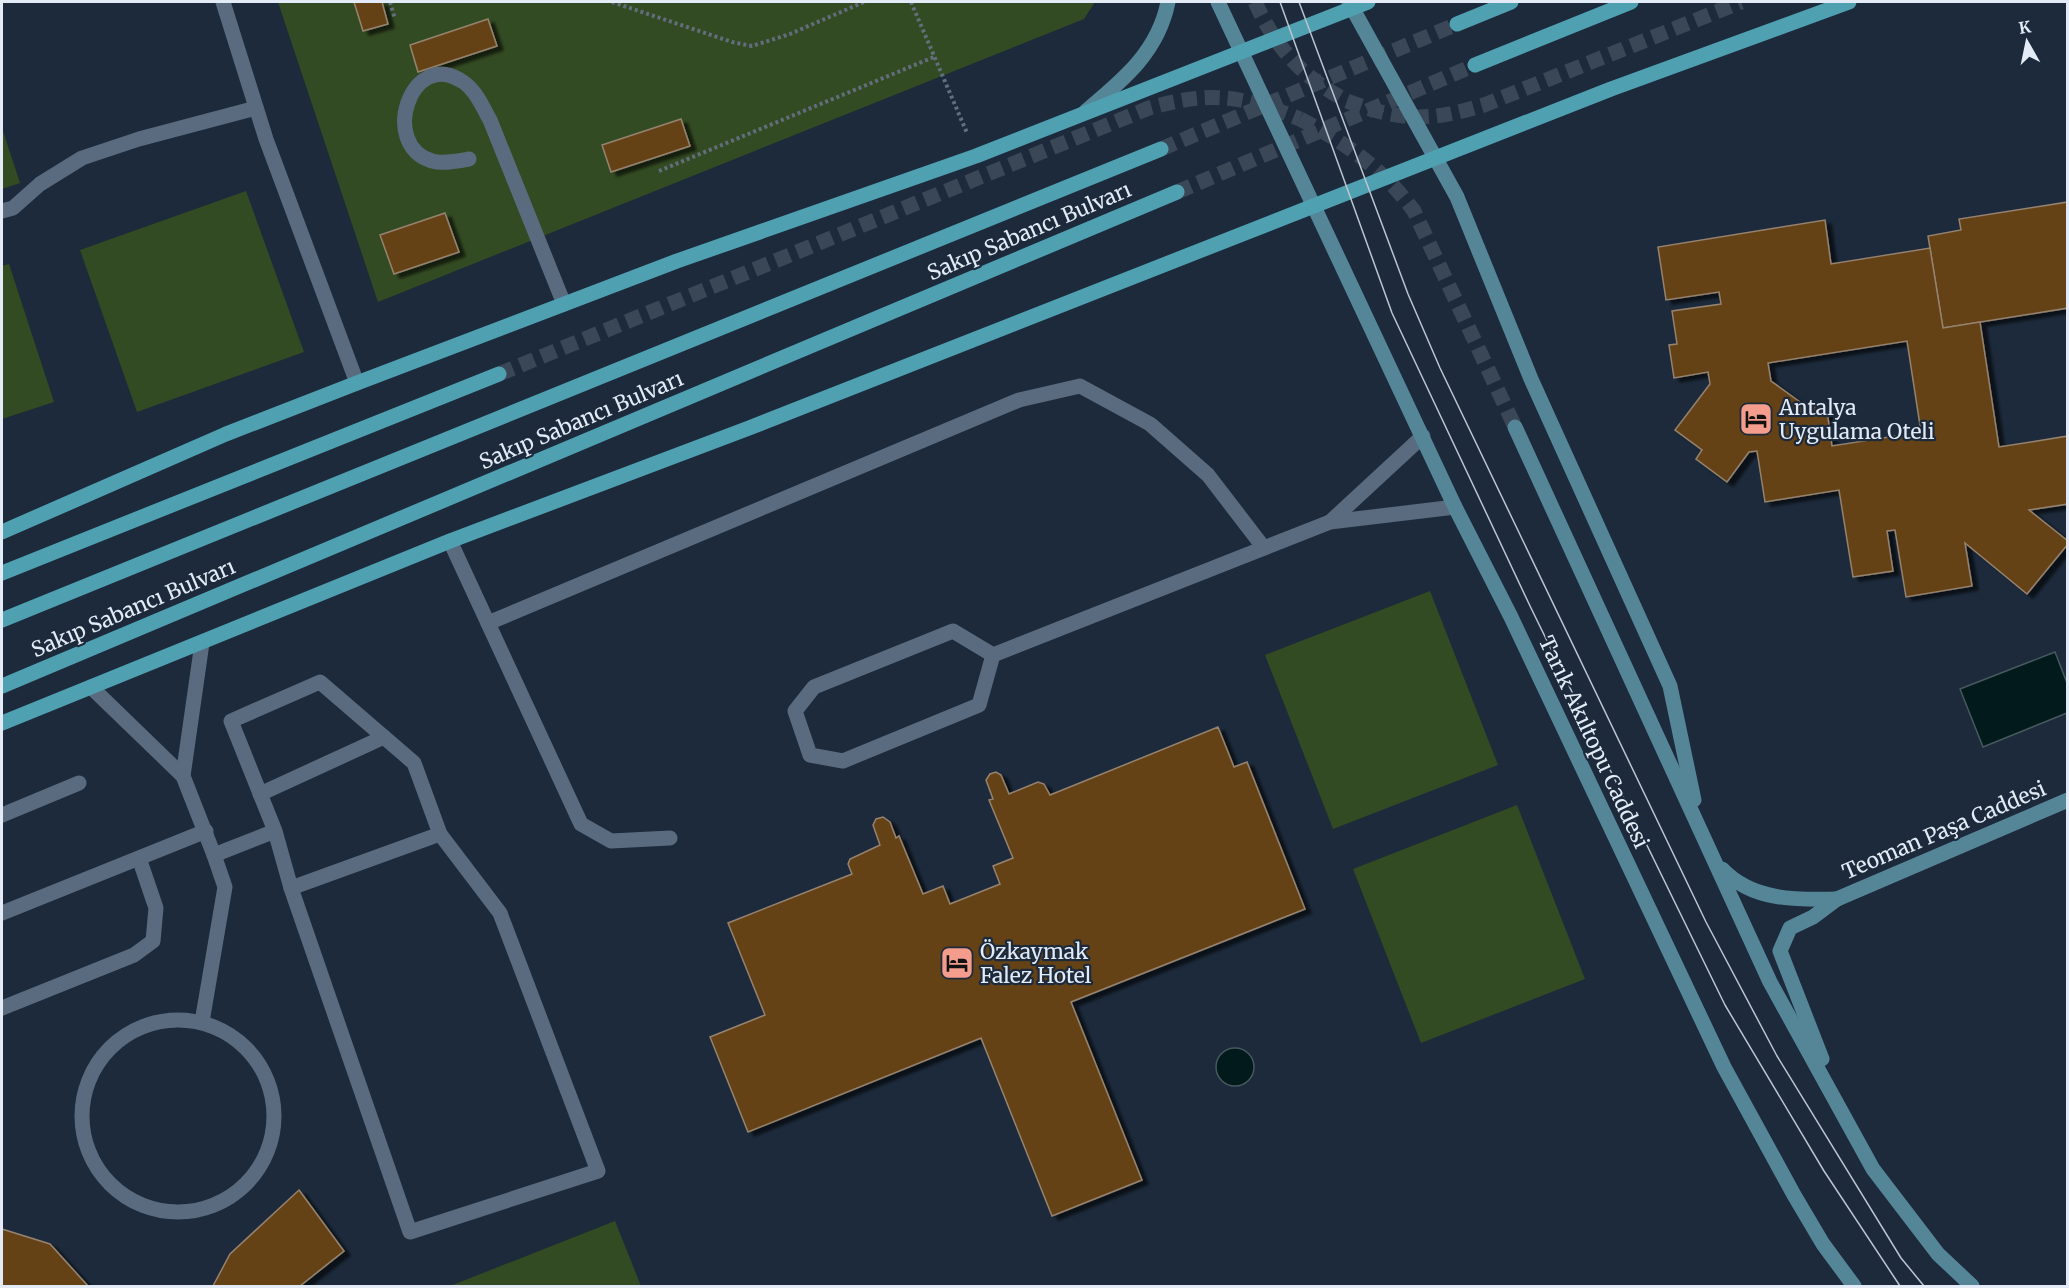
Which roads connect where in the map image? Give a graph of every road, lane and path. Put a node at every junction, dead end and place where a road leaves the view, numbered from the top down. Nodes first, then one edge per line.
1 (223, 2) edge
2 (390, 2) edge
3 (612, 2) edge
4 (864, 2) edge
5 (911, 2) edge
6 (1168, 2) edge
7 (1218, 2) edge
8 (1368, 2) edge
9 (1511, 2) edge
10 (1631, 2) edge
11 (1849, 2) edge
12 (1350, 5) edge
13 (395, 19) dead end
14 (1457, 24) tunnel mouth
15 (1241, 53) junction
16 (934, 57) junction
17 (1475, 65) tunnel mouth
18 (256, 108) junction
19 (1080, 116) junction
20 (1161, 149) tunnel mouth
21 (976, 156) junction
22 (469, 159) dead end
23 (1436, 159) junction
24 (659, 171) dead end
25 (1177, 192) tunnel mouth
26 (1314, 205) junction
27 (2, 211) edge
28 (564, 304) junction
29 (499, 375) tunnel mouth
30 (357, 383) junction
31 (1515, 427) tunnel mouth
32 (1423, 436) junction
33 (1455, 507) junction
34 (1330, 522) junction
35 (2, 532) edge
36 (450, 541) junction
37 (1264, 548) junction
38 (2, 573) edge
39 (2, 620) edge
40 (488, 622) junction
41 (202, 643) junction
42 (993, 655) junction
43 (2, 686) edge
44 (91, 687) junction
45 (2, 723) edge
46 (384, 737) junction
47 (183, 776) junction
48 (79, 783) dead end
49 (260, 794) junction
50 (2067, 800) edge
51 (2, 815) edge
52 (1699, 825) junction
53 (206, 831) junction
54 (275, 831) junction
55 (440, 834) junction
56 (670, 838) dead end
57 (214, 855) junction
58 (139, 858) junction
59 (1716, 862) junction
60 (291, 888) junction
61 (1837, 898) junction
62 (2, 913) edge
63 (2, 1008) edge
64 (202, 1022) junction
65 (1845, 1117) junction
66 (1854, 1287) edge
67 (1972, 1287) edge

1 - 18 street
2 - 13 path
3 - 4 path
5 - 16 path
6 - 19 main road
7 - 15 main road
8 - 12 main road
9 - 14 main road
10 - 17 main road
11 - 23 main road
12 - 15 main road
12 - 23 main road
15 - 19 main road
15 - 26 main road, Tarık Akıltopu Caddesi
16 - 21 path
16 - 24 path
18 - 27 street
18 - 30 street
19 - 21 main road
20 - 39 main road, Sakıp Sabancı Bulvarı
21 - 28 main road
22 - 28 street
23 - 26 main road
23 - 52 main road
25 - 43 main road, Sakıp Sabancı Bulvarı
26 - 32 main road, Tarık Akıltopu Caddesi
26 - 36 main road
28 - 30 main road
29 - 38 main road
30 - 35 main road
31 - 52 main road
32 - 33 main road, Tarık Akıltopu Caddesi
32 - 34 street
33 - 34 street
33 - 66 main road, Tarık Akıltopu Caddesi
34 - 37 street
36 - 40 street
36 - 41 main road
37 - 40 street
37 - 42 street
40 - 56 street
41 - 44 main road
41 - 47 street
42 - 42 street
44 - 45 main road
44 - 47 street
46 - 49 street
46 - 49 street
46 - 55 street
47 - 53 street
48 - 51 street
49 - 54 street
50 - 61 main road, Teoman Paşa Caddesi
52 - 59 main road
53 - 57 street
53 - 58 street
54 - 57 street
54 - 60 street
55 - 60 street
55 - 60 street
57 - 64 street
58 - 62 street
58 - 63 street
59 - 61 main road
59 - 65 main road
61 - 65 main road
64 - 64 street
65 - 67 main road

